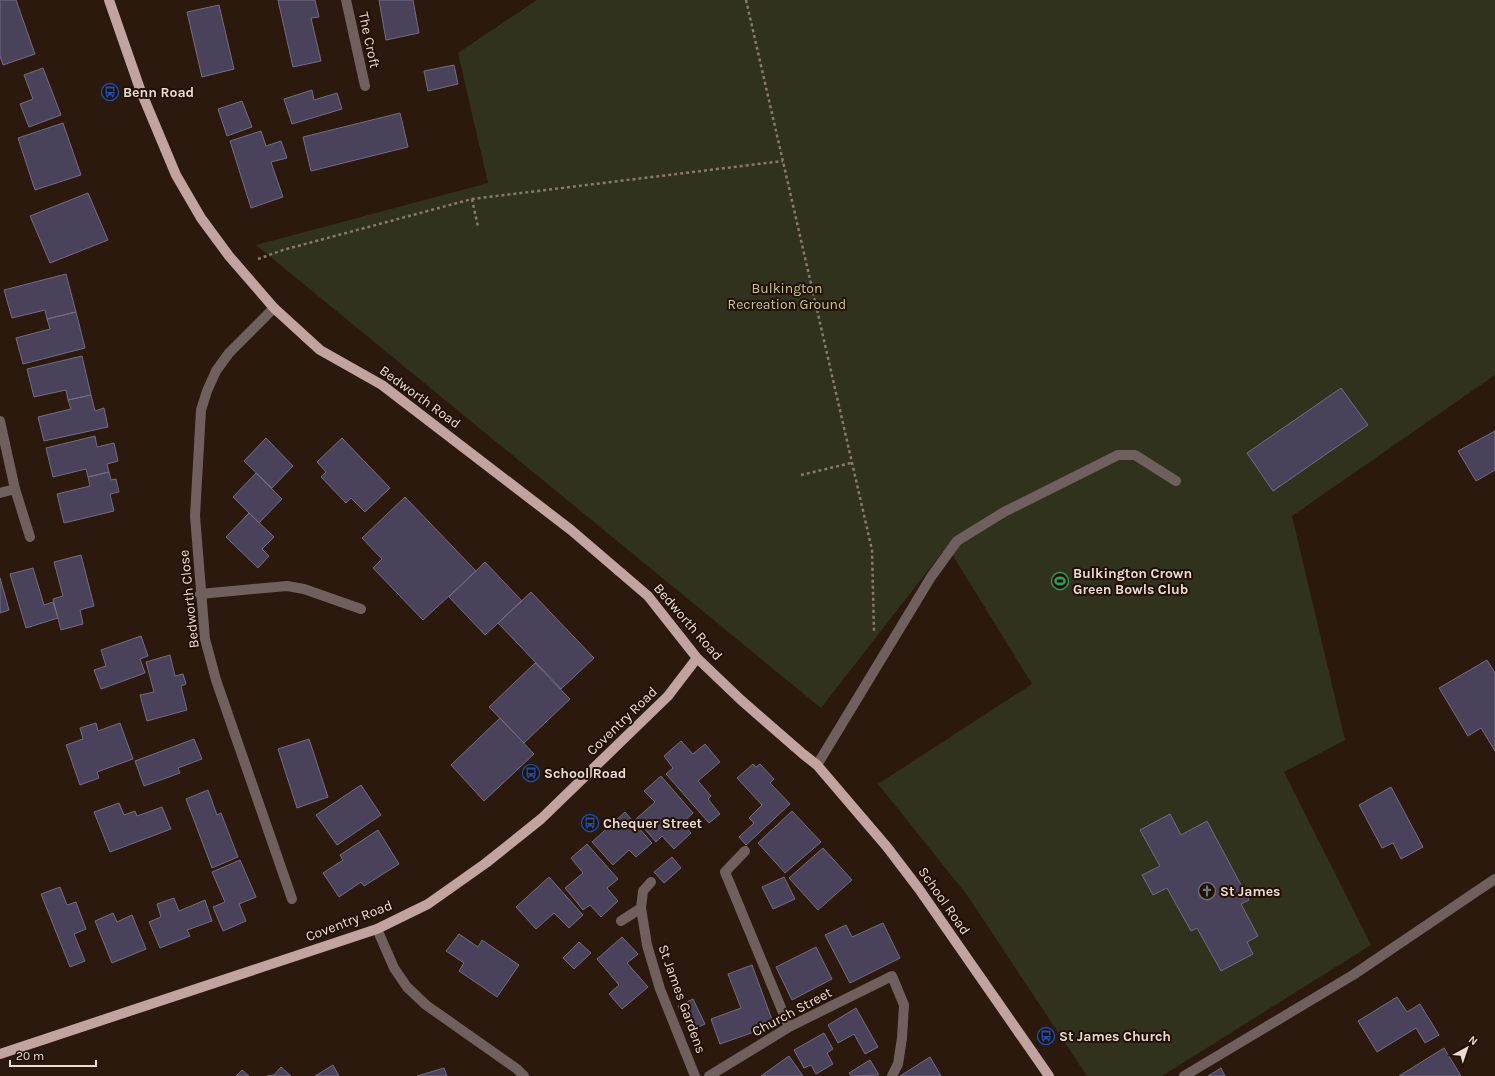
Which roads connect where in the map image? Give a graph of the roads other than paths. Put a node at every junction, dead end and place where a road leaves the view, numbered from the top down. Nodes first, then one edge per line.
1 (109, 0) edge
2 (346, 0) edge
3 (365, 86) dead end
4 (274, 308) junction
5 (0, 421) edge
6 (1176, 481) dead end
7 (15, 489) junction
8 (0, 493) edge
9 (30, 537) dead end
10 (200, 594) junction
11 (361, 609) dead end
12 (697, 658) junction
13 (803, 754) joint
14 (817, 765) junction
15 (745, 851) dead end
16 (1495, 879) edge
17 (651, 882) dead end
18 (292, 899) dead end
19 (641, 908) junction
20 (622, 921) dead end
21 (377, 929) junction
22 (789, 1027) junction
23 (0, 1054) edge
24 (524, 1076) edge
25 (696, 1076) edge
26 (709, 1076) edge
27 (892, 1076) edge
28 (1049, 1076) edge
29 (1184, 1076) edge

1 - 4 main road, Bedworth Road
2 - 3 street, The Croft
4 - 10 street, Bedworth Close
4 - 12 main road, Bedworth Road
5 - 7 street
6 - 14 street
7 - 8 street
7 - 9 street
10 - 11 street
10 - 18 street, Bedworth Close
12 - 13 main road, Bedworth Road
12 - 21 main road, Coventry Road
13 - 14 main road, School Road
14 - 28 main road, School Road
15 - 22 street
16 - 29 street
17 - 19 street
19 - 20 street
19 - 25 street, St James Gardens
21 - 23 main road, Coventry Road
21 - 24 street
22 - 26 street, Church Street
22 - 27 street, Church Street

